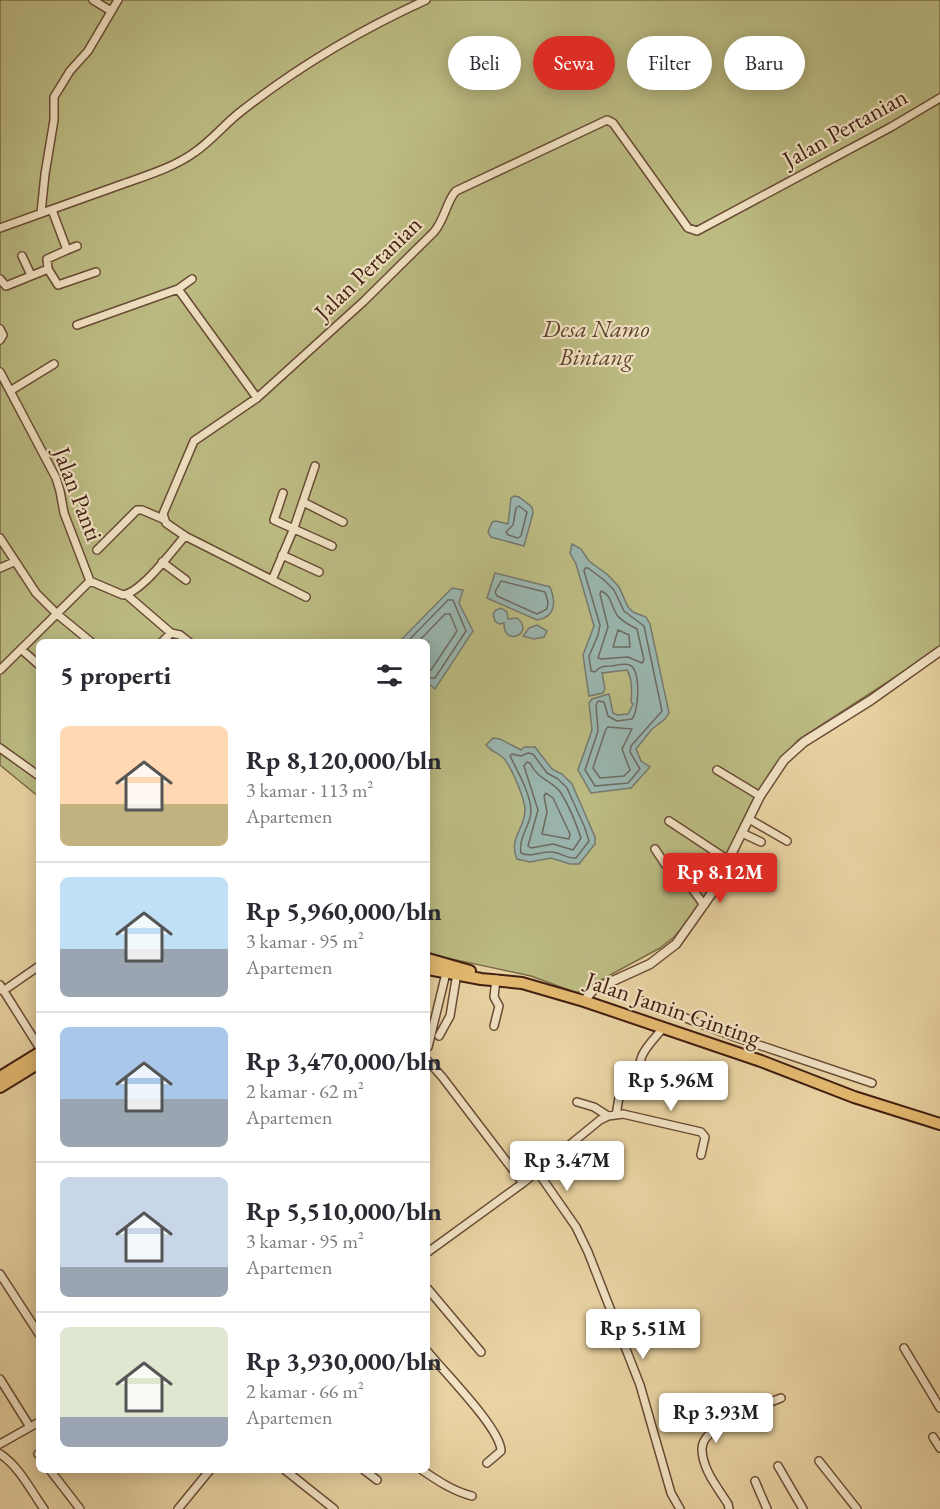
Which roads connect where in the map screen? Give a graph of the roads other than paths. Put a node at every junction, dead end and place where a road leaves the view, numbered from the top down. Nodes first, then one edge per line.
1 (93, 0) edge
2 (118, 0) edge
3 (426, 0) edge
4 (111, 11) junction
5 (940, 98) edge
6 (52, 210) junction
7 (41, 213) junction
8 (0, 228) edge
9 (77, 246) dead end
10 (67, 250) junction
11 (22, 256) dead end
12 (48, 268) junction
13 (96, 272) dead end
14 (32, 275) junction
15 (0, 279) edge
16 (192, 279) dead end
17 (178, 289) junction
18 (77, 325) dead end
19 (0, 329) edge
20 (0, 340) edge
21 (54, 364) dead end
22 (0, 372) edge
23 (3, 385) edge
24 (10, 391) junction
25 (257, 398) junction
26 (315, 466) dead end
27 (283, 494) dead end
28 (303, 502) junction
29 (164, 519) junction
30 (343, 522) dead end
31 (294, 528) junction
32 (185, 536) junction
33 (0, 538) edge
34 (332, 546) dead end
35 (97, 550) dead end
36 (282, 555) junction
37 (14, 562) junction
38 (162, 562) junction
39 (0, 568) edge
40 (319, 572) dead end
41 (186, 580) dead end
42 (272, 580) junction
43 (90, 581) junction
44 (127, 595) junction
45 (306, 597) dead end
46 (57, 614) junction
47 (171, 633) junction
48 (87, 639) edge
49 (165, 639) edge
50 (185, 639) edge
51 (21, 649) junction
52 (940, 651) edge
53 (36, 662) edge
54 (1, 667) edge
55 (0, 748) edge
56 (717, 770) dead end
57 (36, 774) edge
58 (760, 796) junction
59 (748, 819) junction
60 (669, 821) dead end
61 (742, 833) junction
62 (787, 841) dead end
63 (761, 842) dead end
64 (655, 849) dead end
65 (728, 860) junction
66 (704, 905) junction
67 (430, 960) edge
68 (36, 968) edge
69 (430, 969) edge
70 (454, 972) junction
71 (493, 979) junction
72 (2, 988) edge
73 (639, 1000) dead end
74 (584, 1001) junction
75 (494, 1026) dead end
76 (663, 1028) junction
77 (439, 1036) dead end
78 (735, 1037) junction
79 (430, 1041) edge
80 (36, 1042) edge
81 (730, 1051) junction
82 (36, 1055) edge
83 (430, 1063) edge
84 (36, 1065) edge
85 (624, 1069) dead end
86 (2, 1072) edge
87 (644, 1079) dead end
88 (872, 1083) dead end
89 (0, 1087) edge
90 (577, 1102) dead end
91 (616, 1115) junction
92 (608, 1116) junction
93 (940, 1124) edge
94 (701, 1155) dead end
95 (537, 1171) junction
96 (523, 1183) junction
97 (430, 1251) edge
98 (0, 1274) edge
99 (430, 1291) edge
100 (36, 1329) edge
101 (904, 1348) dead end
102 (481, 1352) dead end
103 (430, 1354) edge
104 (0, 1379) edge
105 (781, 1398) dead end
106 (940, 1408) edge
107 (36, 1424) edge
108 (30, 1427) junction
109 (933, 1437) dead end
110 (0, 1444) edge
111 (940, 1448) edge
112 (0, 1454) edge
113 (819, 1461) dead end
114 (487, 1463) dead end
115 (778, 1466) dead end
116 (52, 1473) edge
117 (208, 1473) edge
118 (289, 1473) edge
119 (368, 1473) edge
120 (427, 1473) edge
121 (377, 1480) dead end
122 (755, 1480) dead end
123 (472, 1496) dead end
124 (182, 1508) edge
125 (44, 1509) edge
126 (80, 1509) edge
127 (334, 1509) edge
128 (680, 1509) edge
129 (729, 1509) edge
130 (768, 1509) edge
131 (803, 1509) edge
132 (857, 1509) edge

1 - 4 street
2 - 4 street
3 - 6 street
4 - 7 street
5 - 25 street, Jalan Pertanian
6 - 7 street
6 - 10 street
7 - 8 street
9 - 10 street
10 - 12 street
11 - 14 street
12 - 13 street
12 - 14 street
14 - 15 street
16 - 17 street
17 - 18 street
17 - 25 street
19 - 20 street
21 - 24 street
22 - 23 street, Jalan Panti
23 - 24 street, Jalan Panti
24 - 43 street, Jalan Panti
25 - 29 street, Jalan Pertanian
26 - 28 street
27 - 31 street
28 - 30 street
28 - 31 street
29 - 32 street
29 - 35 street
31 - 34 street
31 - 36 street
32 - 38 street
32 - 42 street
33 - 37 street
36 - 40 street
36 - 42 street
37 - 39 street
37 - 46 street
38 - 41 street
38 - 44 street
42 - 45 street
43 - 44 street
43 - 46 street
44 - 47 street
46 - 48 street
46 - 51 street
47 - 49 street
47 - 50 street
51 - 53 street
51 - 54 street
52 - 58 street
55 - 57 street
56 - 58 street
58 - 59 street
59 - 61 street
59 - 62 street
60 - 65 street
61 - 63 street
61 - 65 street
64 - 66 street
65 - 66 street
66 - 74 street
67 - 70 highway, Jalan Jamin Ginting
68 - 72 street
69 - 70 highway, Jalan Jamin Ginting
70 - 71 highway, Jalan Jamin Ginting
70 - 77 street
70 - 79 street
71 - 74 highway, Jalan Jamin Ginting
71 - 75 street
72 - 80 street
73 - 78 street
74 - 76 highway, Jalan Jamin Ginting
76 - 81 highway, Jalan Jamin Ginting
76 - 87 street
78 - 81 street
78 - 88 street
81 - 93 highway, Jalan Jamin Ginting
82 - 86 highway
83 - 96 street
84 - 89 highway
85 - 91 street
90 - 92 street
91 - 92 street
91 - 94 street
92 - 95 street
95 - 96 street
95 - 128 street
96 - 97 street
98 - 100 street
99 - 102 street
101 - 106 street
103 - 114 street
104 - 108 street
105 - 129 street
107 - 108 street
108 - 110 street
109 - 111 street
112 - 125 street
113 - 132 street
115 - 131 street
116 - 126 street
117 - 124 street
118 - 127 street
119 - 121 street
120 - 123 street
122 - 130 street

